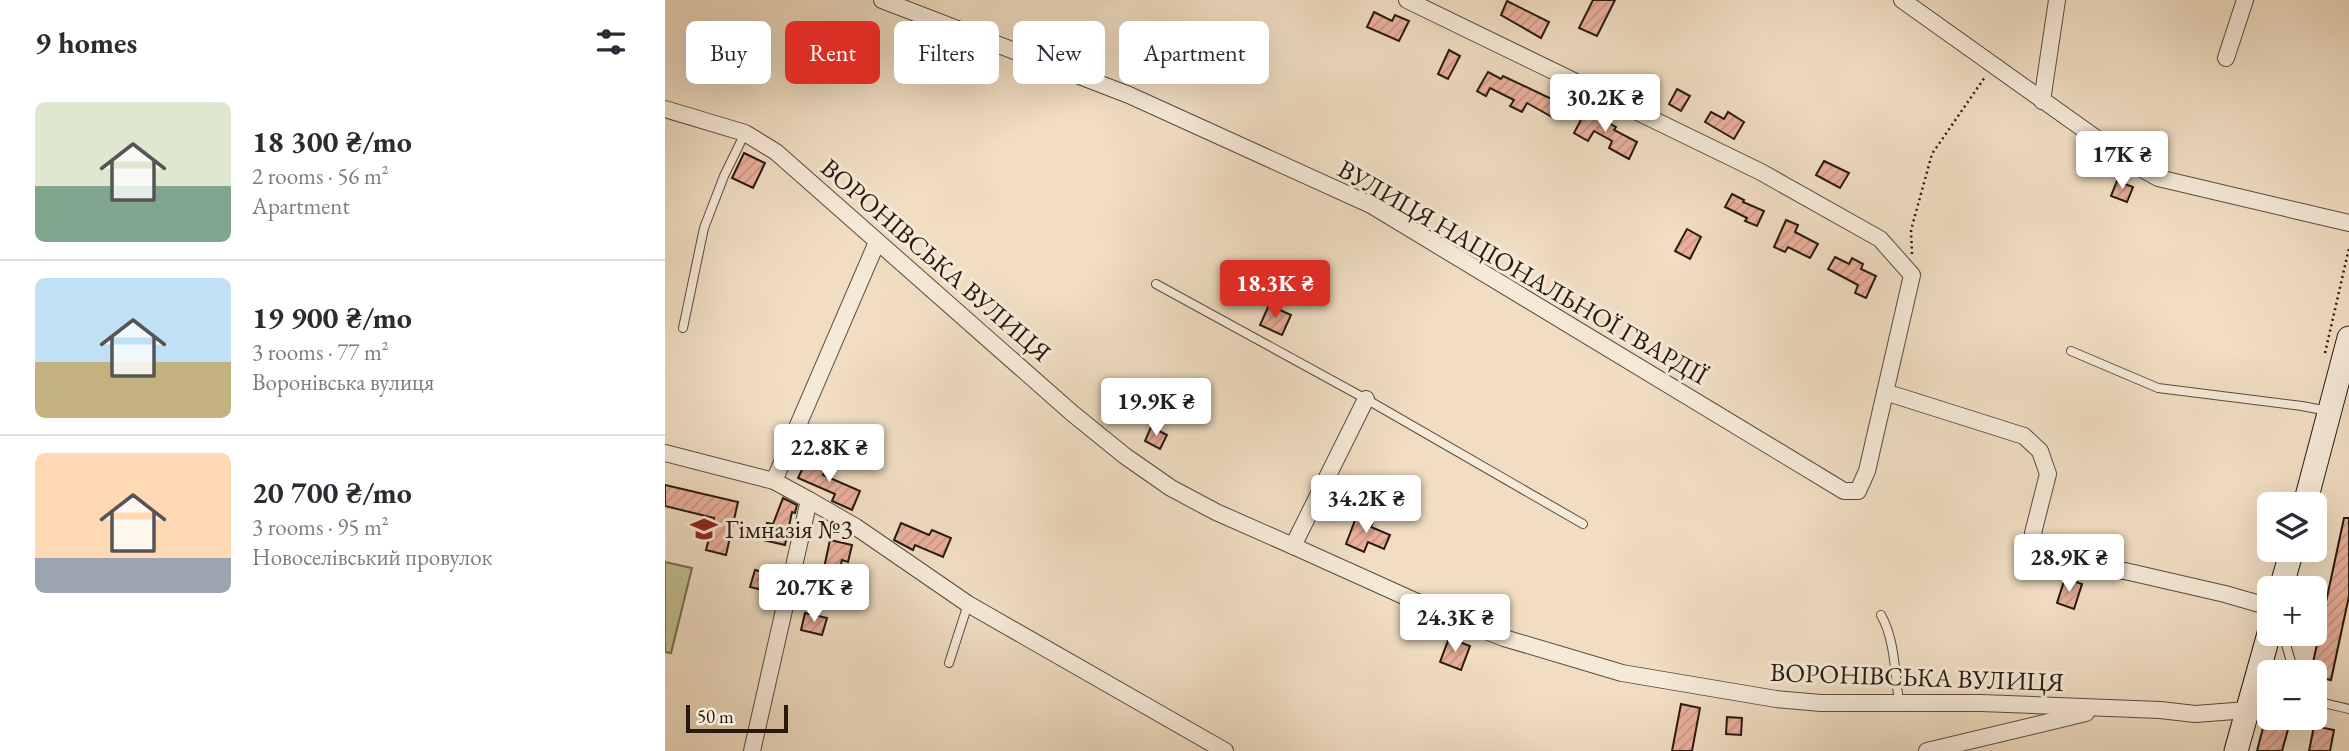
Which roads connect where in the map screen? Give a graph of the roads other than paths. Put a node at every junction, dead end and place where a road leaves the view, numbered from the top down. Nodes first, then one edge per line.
1 (882, 0) edge
2 (1407, 0) edge
3 (1902, 0) edge
4 (2057, 0) edge
5 (2245, 0) edge
6 (2226, 58) dead end
7 (2042, 101) junction
8 (665, 109) edge
9 (744, 133) junction
10 (2349, 223) edge
11 (877, 242) junction
12 (1156, 284) dead end
13 (683, 328) dead end
14 (2349, 338) edge
15 (2070, 351) dead end
16 (1885, 392) junction
17 (1366, 399) junction
18 (2336, 401) junction
19 (665, 453) edge
20 (774, 481) junction
21 (2309, 492) edge
22 (809, 500) junction
23 (1583, 524) dead end
24 (1293, 546) junction
25 (2257, 603) edge
26 (968, 604) junction
27 (1881, 615) dead end
28 (2266, 646) edge
29 (949, 663) dead end
30 (1899, 702) junction
31 (2327, 704) edge
32 (2109, 707) junction
33 (2349, 709) edge
34 (2248, 710) junction
35 (753, 751) edge
36 (1225, 751) edge
37 (1927, 751) edge
38 (2236, 751) edge

1 - 16 street, ВУЛИЦЯ НАЦІОНАЛЬНОЇ ГВАРДІЇ
2 - 16 street
3 - 7 street
4 - 7 street
5 - 6 street
7 - 10 street
8 - 9 street, ВОРОНІВСЬКА ВУЛИЦЯ
9 - 11 street, ВОРОНІВСЬКА ВУЛИЦЯ
9 - 13 lane
11 - 20 street
11 - 24 street, ВОРОНІВСЬКА ВУЛИЦЯ
12 - 17 lane
14 - 18 street
15 - 18 lane
16 - 25 street
17 - 23 lane
17 - 24 street
18 - 21 street
19 - 20 street
20 - 22 street
22 - 26 street
22 - 35 street
24 - 30 street, ВОРОНІВСЬКА ВУЛИЦЯ
26 - 29 lane
26 - 36 street
27 - 30 lane
28 - 34 street
30 - 32 street, ВОРОНІВСЬКА ВУЛИЦЯ
31 - 33 lane
32 - 34 street, ВОРОНІВСЬКА ВУЛИЦЯ
32 - 37 street
34 - 38 street

